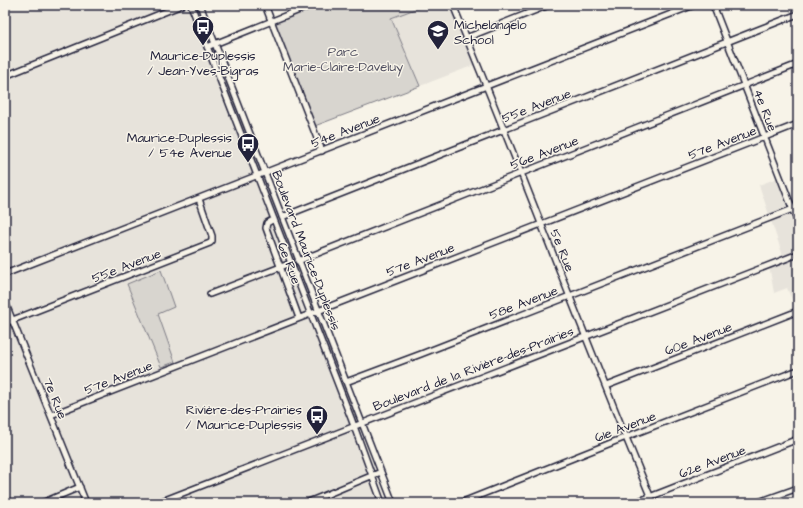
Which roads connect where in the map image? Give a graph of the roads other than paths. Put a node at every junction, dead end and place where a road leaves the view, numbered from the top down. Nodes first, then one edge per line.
1 (182, 5) edge
2 (191, 5) edge
3 (200, 5) edge
4 (265, 5) edge
5 (312, 5) edge
6 (453, 5) edge
7 (549, 5) edge
8 (694, 5) edge
9 (713, 5) edge
10 (798, 14) edge
11 (272, 21) junction
12 (466, 38) junction
13 (728, 42) junction
14 (215, 44) junction
15 (207, 47) junction
16 (798, 64) edge
17 (5, 67) edge
18 (7, 75) edge
19 (744, 85) junction
20 (486, 86) junction
21 (798, 124) edge
22 (503, 130) junction
23 (765, 137) junction
24 (322, 151) junction
25 (521, 172) junction
26 (265, 173) junction
27 (257, 176) junction
28 (199, 199) junction
29 (795, 208) edge
30 (282, 217) junction
31 (274, 219) junction
32 (798, 223) edge
33 (541, 224) junction
34 (798, 254) edge
35 (298, 261) junction
36 (291, 263) junction
37 (280, 267) junction
38 (5, 274) edge
39 (210, 294) dead end
40 (570, 296) junction
41 (5, 302) edge
42 (318, 311) junction
43 (798, 311) edge
44 (310, 314) junction
45 (299, 318) junction
46 (12, 320) junction
47 (5, 323) edge
48 (586, 336) junction
49 (798, 370) edge
50 (346, 382) junction
51 (606, 386) junction
52 (50, 415) junction
53 (362, 424) junction
54 (354, 427) junction
55 (626, 437) junction
56 (798, 439) edge
57 (381, 472) junction
58 (372, 476) junction
59 (80, 487) junction
60 (798, 488) edge
61 (651, 496) junction
62 (42, 503) edge
63 (86, 503) edge
64 (157, 503) edge
65 (306, 503) edge
66 (382, 503) edge
67 (393, 503) edge
68 (460, 503) edge
69 (634, 503) edge
70 (654, 503) edge
71 (756, 503) edge

1 - 18 street
2 - 15 street, Boulevard Maurice-Duplessis
3 - 14 street, Boulevard Maurice-Duplessis
4 - 11 street
5 - 11 street
6 - 12 street, 5e Rue
7 - 12 street
8 - 20 street, 54e Avenue
9 - 13 street, 4e Rue
10 - 13 street, 55e Avenue
11 - 14 street
11 - 24 street
12 - 20 street, 5e Rue
13 - 19 street, 4e Rue
13 - 22 street, 55e Avenue
14 - 15 street
14 - 26 street, Boulevard Maurice-Duplessis
15 - 27 street, Boulevard Maurice-Duplessis
16 - 19 street, 56e Avenue
17 - 18 street
19 - 23 street, 4e Rue
19 - 25 street, 56e Avenue
20 - 22 street, 5e Rue
20 - 24 street, 54e Avenue
21 - 23 street, 57e Avenue
22 - 25 street, 5e Rue
22 - 30 street, 55e Avenue
23 - 29 street, 4e Rue
23 - 33 street, 57e Avenue
24 - 26 street, 54e Avenue
25 - 33 street, 5e Rue
25 - 35 street, 56e Avenue
26 - 27 street, 54e Avenue
26 - 30 street, Boulevard Maurice-Duplessis
27 - 28 street, 54e Avenue
27 - 31 street, Boulevard Maurice-Duplessis
28 - 38 street, 54e Avenue
28 - 46 street, 55e Avenue
29 - 32 street, 4e Rue
29 - 40 street, 58e Avenue
30 - 35 street, Boulevard Maurice-Duplessis
31 - 36 street, Boulevard Maurice-Duplessis
31 - 37 street, 6e Rue
33 - 40 street, 5e Rue
33 - 42 street, 57e Avenue
34 - 48 street, Boulevard de la Rivière-des-Prairies
35 - 42 street, Boulevard Maurice-Duplessis
36 - 37 street
36 - 44 street, Boulevard Maurice-Duplessis
37 - 39 street
37 - 45 street, 6e Rue
40 - 48 street, 5e Rue
40 - 50 street, 58e Avenue
41 - 46 street, 7e Rue
42 - 44 street, 57e Avenue
42 - 50 street, Boulevard Maurice-Duplessis
43 - 51 street, 60e Avenue
44 - 45 street, 57e Avenue
44 - 54 street, Boulevard Maurice-Duplessis
45 - 52 street, 57e Avenue
46 - 47 street, 55e Avenue
46 - 52 street, 7e Rue
48 - 51 street, 5e Rue
48 - 53 street, Boulevard de la Rivière-des-Prairies
49 - 55 street, 61e Avenue
50 - 53 street, Boulevard Maurice-Duplessis
51 - 55 street, 5e Rue
52 - 59 street, 7e Rue
53 - 54 street, Boulevard de la Rivière-des-Prairies
53 - 57 street, Boulevard Maurice-Duplessis
54 - 58 street, Boulevard Maurice-Duplessis
54 - 64 street, Boulevard de la Rivière-des-Prairies
55 - 61 street, 5e Rue
55 - 68 street, 61e Avenue
56 - 61 street, 62e Avenue
57 - 58 street
57 - 67 street, Boulevard Maurice-Duplessis
58 - 65 street
58 - 66 street, Boulevard Maurice-Duplessis
59 - 62 street
59 - 63 street, 7e Rue
60 - 71 street
61 - 69 street, 62e Avenue
61 - 70 street, 5e Rue

